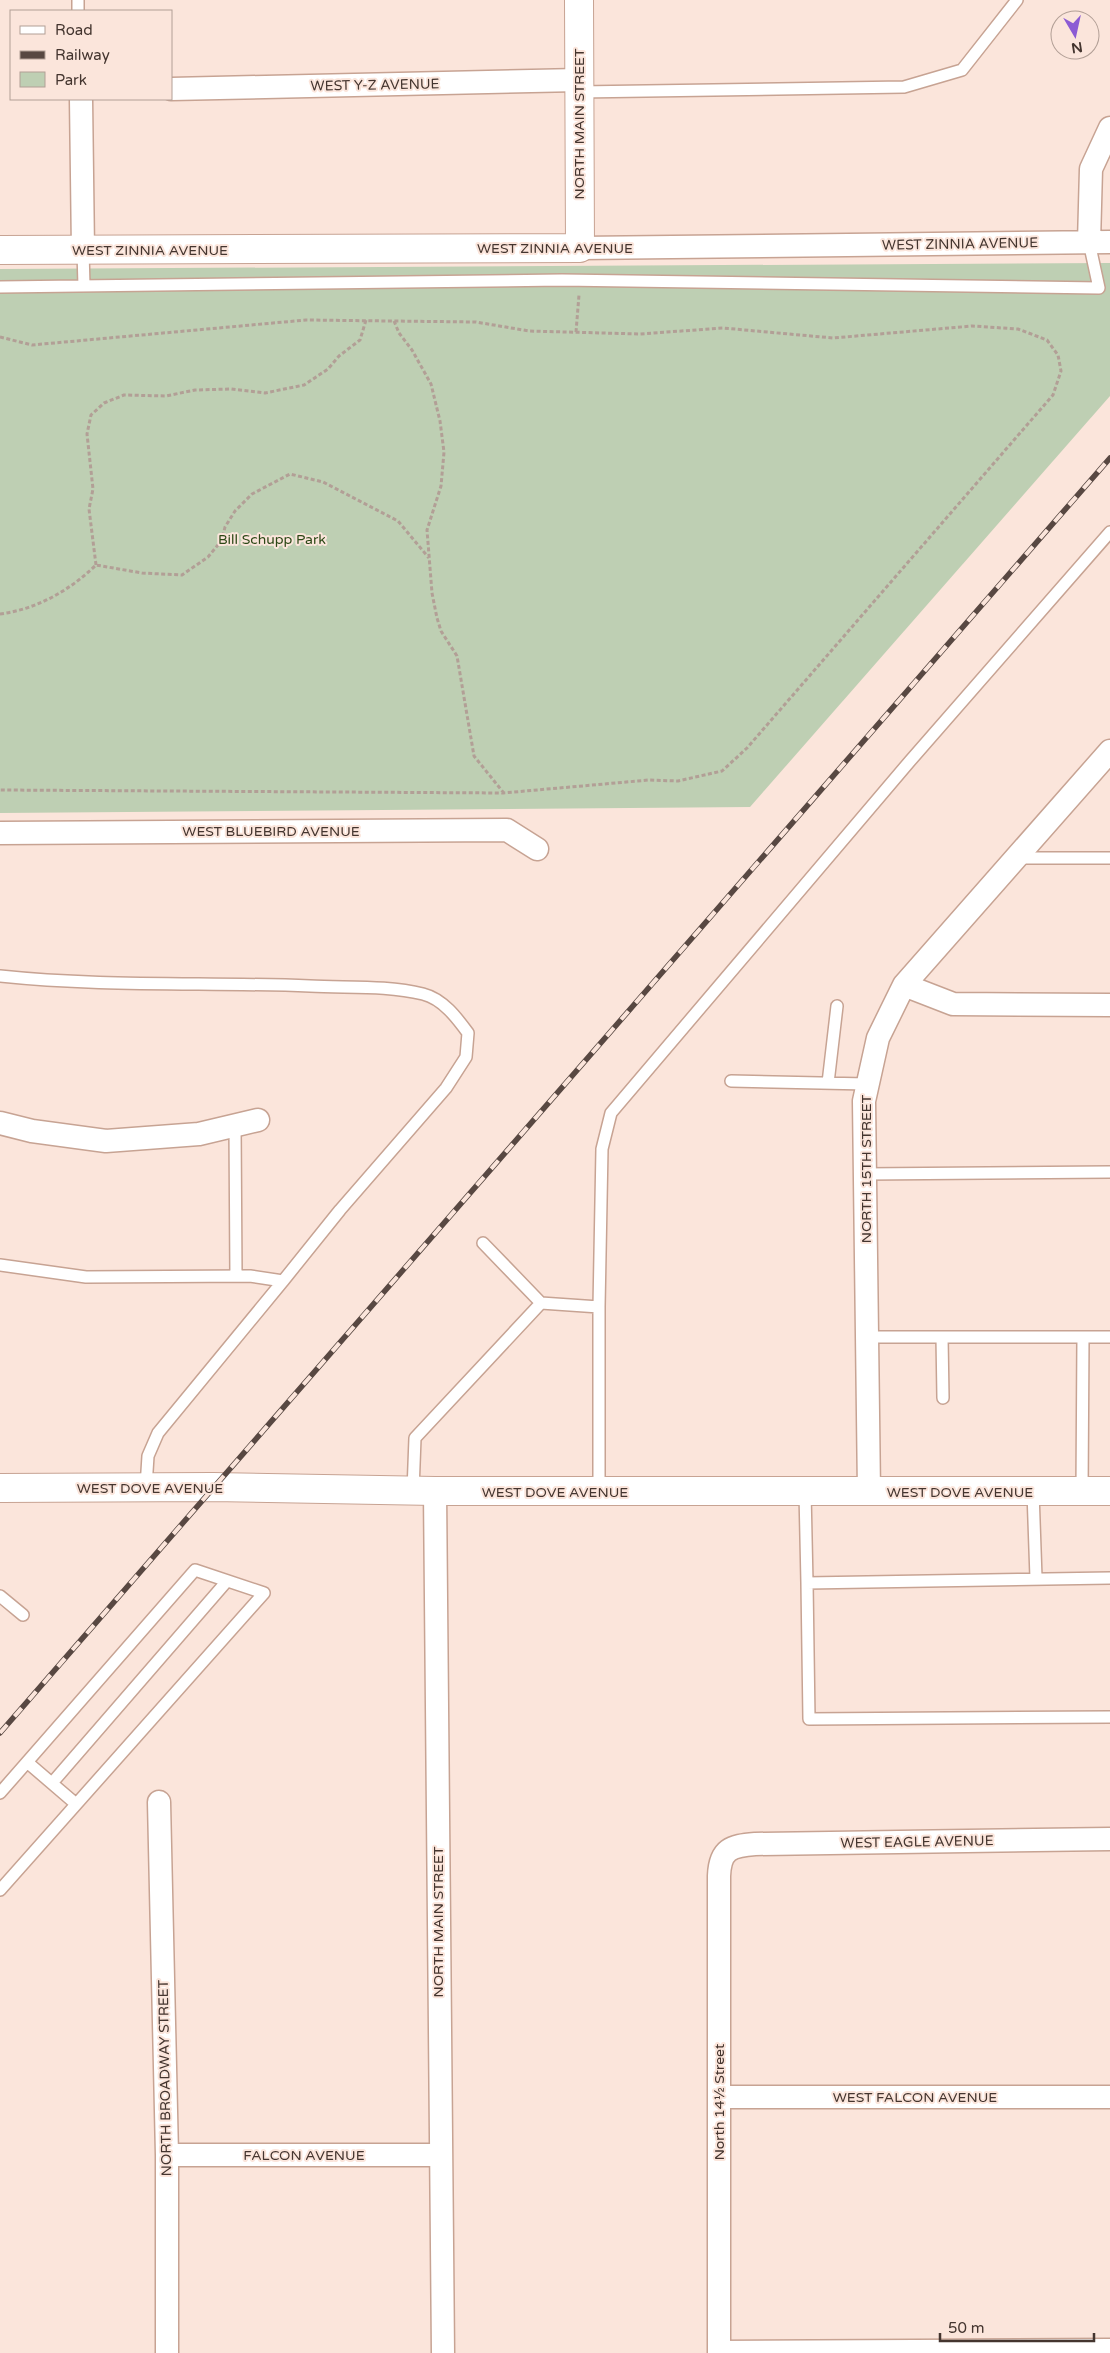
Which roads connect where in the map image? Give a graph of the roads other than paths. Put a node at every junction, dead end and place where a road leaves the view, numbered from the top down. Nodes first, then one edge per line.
1 (579, 0) edge
2 (1017, 0) edge
3 (579, 86) junction
4 (172, 89) edge
5 (81, 100) edge
6 (1110, 128) edge
7 (1100, 242) edge
8 (580, 248) junction
9 (0, 250) edge
10 (83, 251) junction
11 (84, 286) junction
12 (0, 287) edge
13 (1110, 532) edge
14 (1110, 751) edge
15 (0, 833) edge
16 (537, 849) dead end
17 (1016, 858) junction
18 (1110, 858) edge
19 (0, 976) edge
20 (904, 985) junction
21 (1110, 1005) edge
22 (837, 1006) dead end
23 (731, 1081) dead end
24 (828, 1083) junction
25 (868, 1084) junction
26 (258, 1120) dead end
27 (0, 1123) edge
28 (235, 1126) junction
29 (1110, 1172) edge
30 (865, 1174) junction
31 (484, 1243) dead end
32 (0, 1265) edge
33 (236, 1276) junction
34 (283, 1281) junction
35 (541, 1303) junction
36 (599, 1307) junction
37 (867, 1337) junction
38 (942, 1337) junction
39 (1083, 1337) junction
40 (1110, 1337) edge
41 (943, 1398) dead end
42 (0, 1488) edge
43 (146, 1488) junction
44 (424, 1491) junction
45 (1110, 1491) edge
46 (599, 1492) junction
47 (805, 1492) junction
48 (869, 1492) junction
49 (1033, 1492) junction
50 (1082, 1492) junction
51 (1036, 1578) junction
52 (1110, 1578) edge
53 (226, 1581) junction
54 (807, 1583) junction
55 (0, 1596) edge
56 (23, 1615) dead end
57 (1110, 1717) edge
58 (27, 1762) junction
59 (52, 1784) junction
60 (0, 1793) edge
61 (159, 1802) dead end
62 (76, 1804) junction
63 (1110, 1839) edge
64 (725, 1852) joint
65 (0, 1890) edge
66 (719, 2097) junction
67 (1110, 2097) edge
68 (167, 2155) junction
69 (440, 2155) junction
70 (1110, 2350) edge
71 (719, 2352) edge
72 (167, 2353) edge
73 (443, 2353) edge

1 - 3 main road, NORTH MAIN STREET
2 - 3 lane
3 - 4 street, WEST Y-Z AVENUE
3 - 8 main road, NORTH MAIN STREET
5 - 10 street
6 - 7 street
7 - 8 street, WEST ZINNIA AVENUE
7 - 11 lane
8 - 10 main road, WEST ZINNIA AVENUE
9 - 10 main road, WEST ZINNIA AVENUE
10 - 11 lane
11 - 12 lane
13 - 36 lane
14 - 17 street, NORTH 15TH STREET
15 - 16 street, WEST BLUEBIRD AVENUE
17 - 18 lane
17 - 20 street, NORTH 15TH STREET
19 - 34 lane
20 - 21 street
20 - 25 street, NORTH 15TH STREET
22 - 24 lane
23 - 24 lane
24 - 25 lane
25 - 30 street, NORTH 15TH STREET
26 - 28 street
27 - 28 street
28 - 33 lane
29 - 30 lane
30 - 37 street, NORTH 15TH STREET
31 - 35 lane
32 - 33 lane
33 - 34 lane
34 - 43 lane
35 - 36 lane
35 - 44 lane
36 - 46 lane
37 - 38 lane
37 - 48 street, NORTH 15TH STREET
38 - 39 lane
38 - 41 lane
39 - 40 lane
39 - 50 lane
42 - 43 main road, WEST DOVE AVENUE
43 - 44 main road, WEST DOVE AVENUE
44 - 46 main road, WEST DOVE AVENUE
44 - 69 street, NORTH MAIN STREET
45 - 50 main road, WEST DOVE AVENUE
46 - 47 main road, WEST DOVE AVENUE
47 - 48 main road, WEST DOVE AVENUE
47 - 54 lane
48 - 49 main road, WEST DOVE AVENUE
49 - 50 main road, WEST DOVE AVENUE
49 - 51 lane
51 - 52 lane
51 - 54 lane
53 - 58 lane
53 - 59 lane
53 - 62 lane
54 - 57 lane
55 - 56 lane
58 - 59 lane
58 - 60 lane
59 - 62 lane
61 - 68 street, NORTH BROADWAY STREET
62 - 65 lane
63 - 64 street, WEST EAGLE AVENUE
64 - 66 street, North 14½ Street
66 - 67 street, WEST FALCON AVENUE
66 - 71 street, North 14½ Street
68 - 69 street, FALCON AVENUE
68 - 72 street, NORTH BROADWAY STREET
69 - 73 street, NORTH MAIN STREET
70 - 71 street

